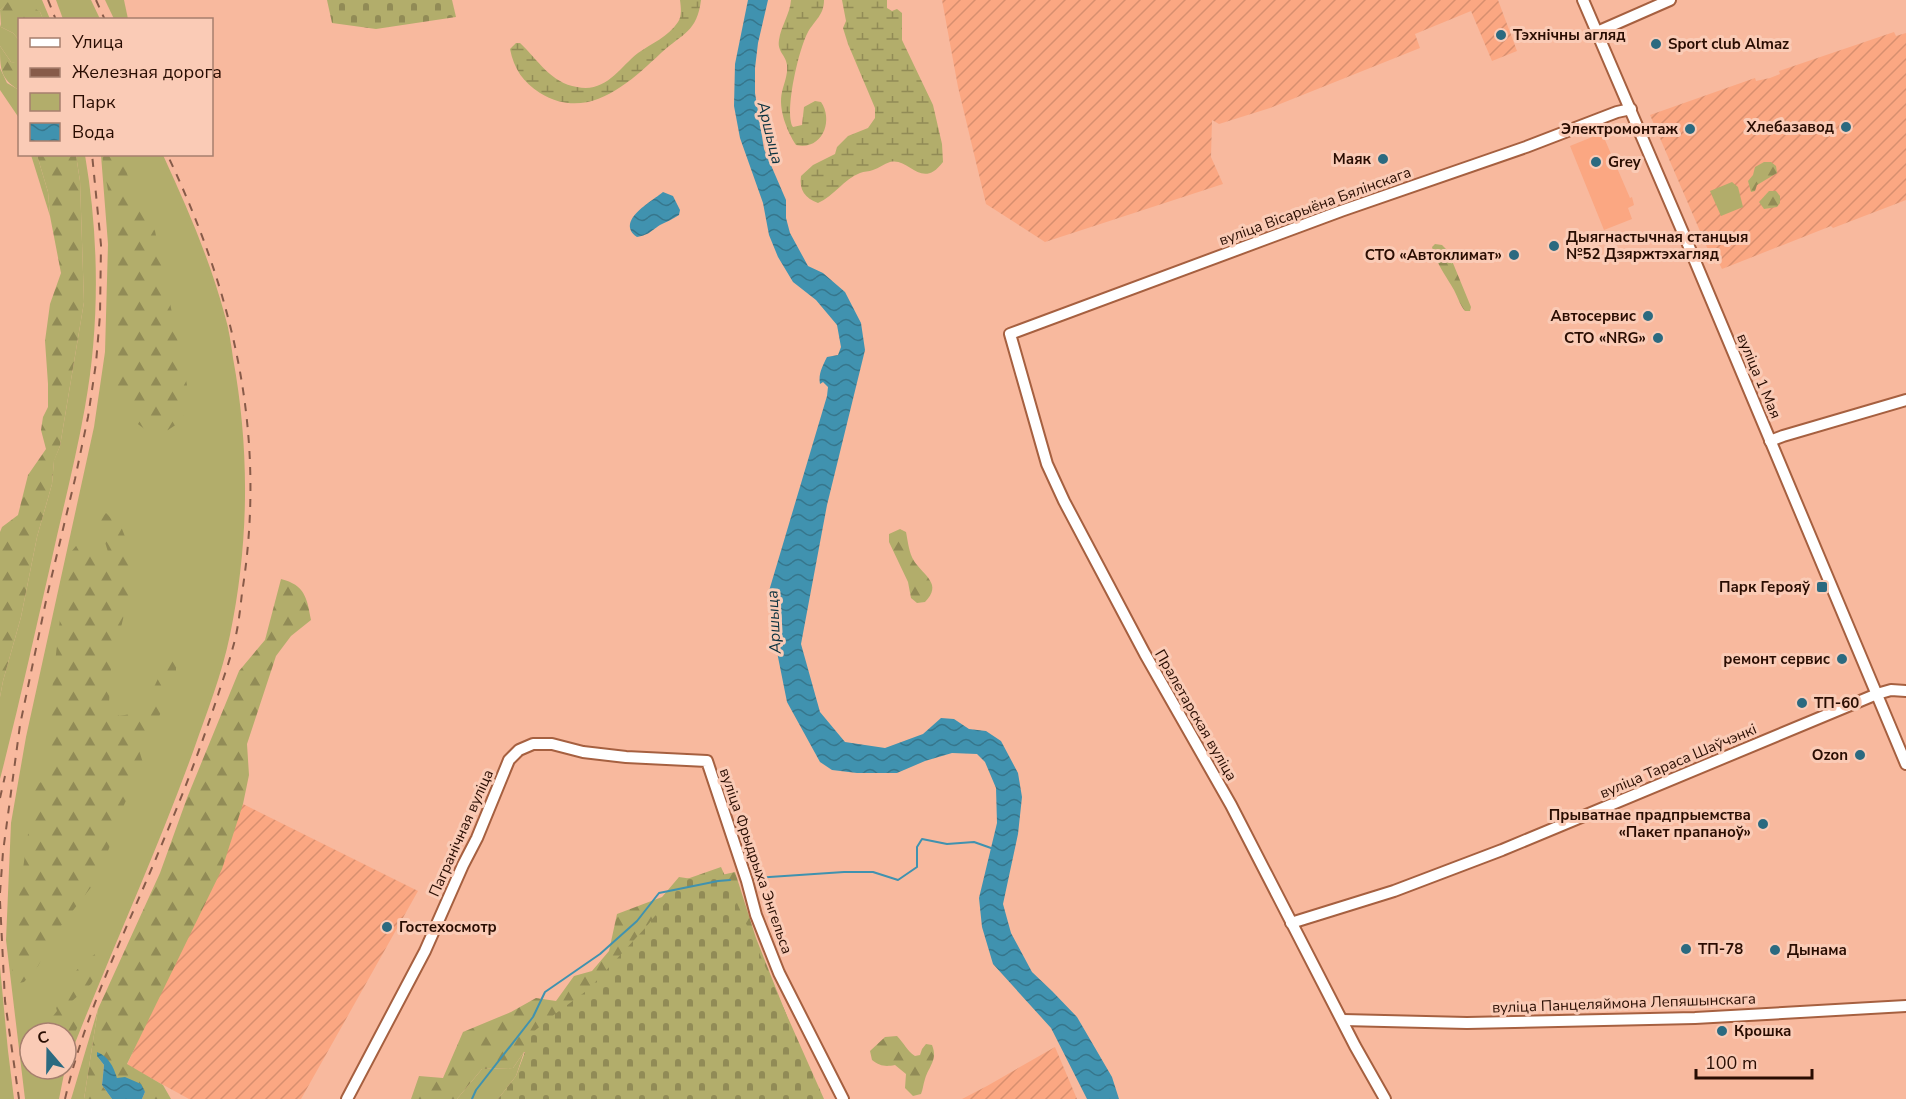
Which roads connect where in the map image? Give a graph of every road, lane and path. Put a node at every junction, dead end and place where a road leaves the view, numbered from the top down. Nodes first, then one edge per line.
1 (1583, 0) edge
2 (1670, 0) edge
3 (1597, 32) junction
4 (1631, 109) junction
5 (1010, 334) joint
6 (1906, 400) edge
7 (1770, 441) junction
8 (1906, 691) edge
9 (1877, 694) junction
10 (706, 761) joint
11 (1906, 764) edge
12 (1292, 922) junction
13 (1906, 1006) edge
14 (1343, 1020) junction
15 (347, 1099) edge
16 (843, 1099) edge
17 (1385, 1099) edge

1 - 3 street, вуліца 1 Мая
2 - 3 street
3 - 4 street, вуліца 1 Мая
4 - 5 street, вуліца Вісарыёна Бялінскага
4 - 7 street, вуліца 1 Мая
5 - 12 street, Пралетарская вуліца
6 - 7 street
7 - 9 street, вуліца 1 Мая
8 - 9 street, вуліца Тараса Шаўчэнкі
9 - 11 street, вуліца 1 Мая
9 - 12 street, вуліца Тараса Шаўчэнкі
10 - 15 street, Пагранічная вуліца
10 - 16 street, вуліца Фрыдрыха Энгельса
12 - 14 street, Пралетарская вуліца
13 - 14 street, вуліца Панцеляймона Лепяшынскага
14 - 17 street, Пралетарская вуліца

